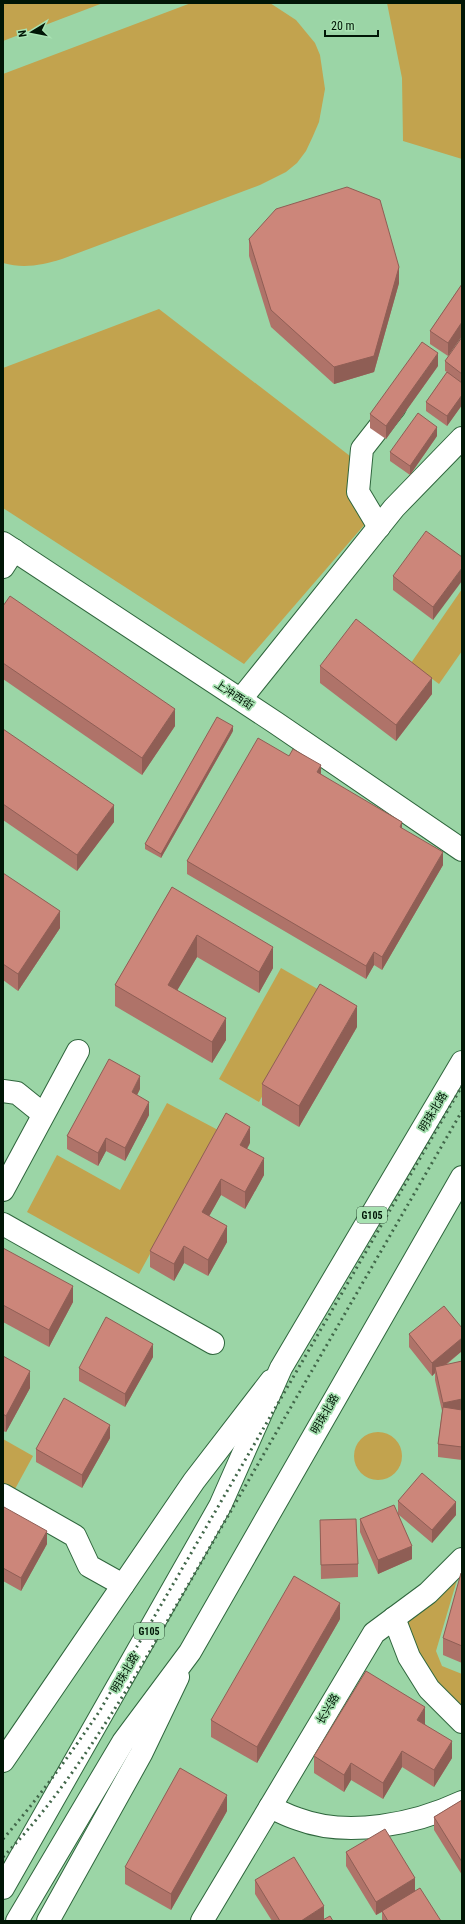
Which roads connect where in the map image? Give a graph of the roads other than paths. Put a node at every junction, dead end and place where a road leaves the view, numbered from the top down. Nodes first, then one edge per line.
1 (409, 389) edge
2 (462, 438) edge
3 (379, 527) junction
4 (7, 553) edge
5 (241, 699) junction
6 (462, 850) edge
7 (78, 1051) dead end
8 (462, 1062) edge
9 (3, 1091) edge
10 (44, 1114) junction
11 (462, 1177) edge
12 (3, 1190) edge
13 (3, 1224) edge
14 (213, 1343) dead end
15 (281, 1368) junction
16 (3, 1495) edge
17 (462, 1559) edge
18 (124, 1585) junction
19 (394, 1618) junction
20 (190, 1652) junction
21 (462, 1722) edge
22 (3, 1761) edge
23 (462, 1802) edge
24 (270, 1807) junction
25 (3, 1888) edge
26 (17, 1921) edge
27 (48, 1921) edge
28 (202, 1921) edge

1 - 3 main road
2 - 3 main road
3 - 5 main road
4 - 5 main road, 上沖西街
5 - 6 main road, 上沖西街
7 - 10 main road
8 - 15 main road, 明珠北路 / G105
9 - 10 main road
10 - 12 main road
11 - 20 main road, 明珠北路
13 - 14 main road
15 - 18 main road, 明珠北路 / G105
15 - 25 main road, 明珠北路 / G105
16 - 18 main road
17 - 19 main road, 长兴路
18 - 22 main road, 明珠北路 / G105
19 - 21 main road
19 - 24 main road, 长兴路
20 - 26 main road, 明珠北路
20 - 27 main road, 明珠北路
23 - 24 main road
24 - 28 main road, 长兴路

